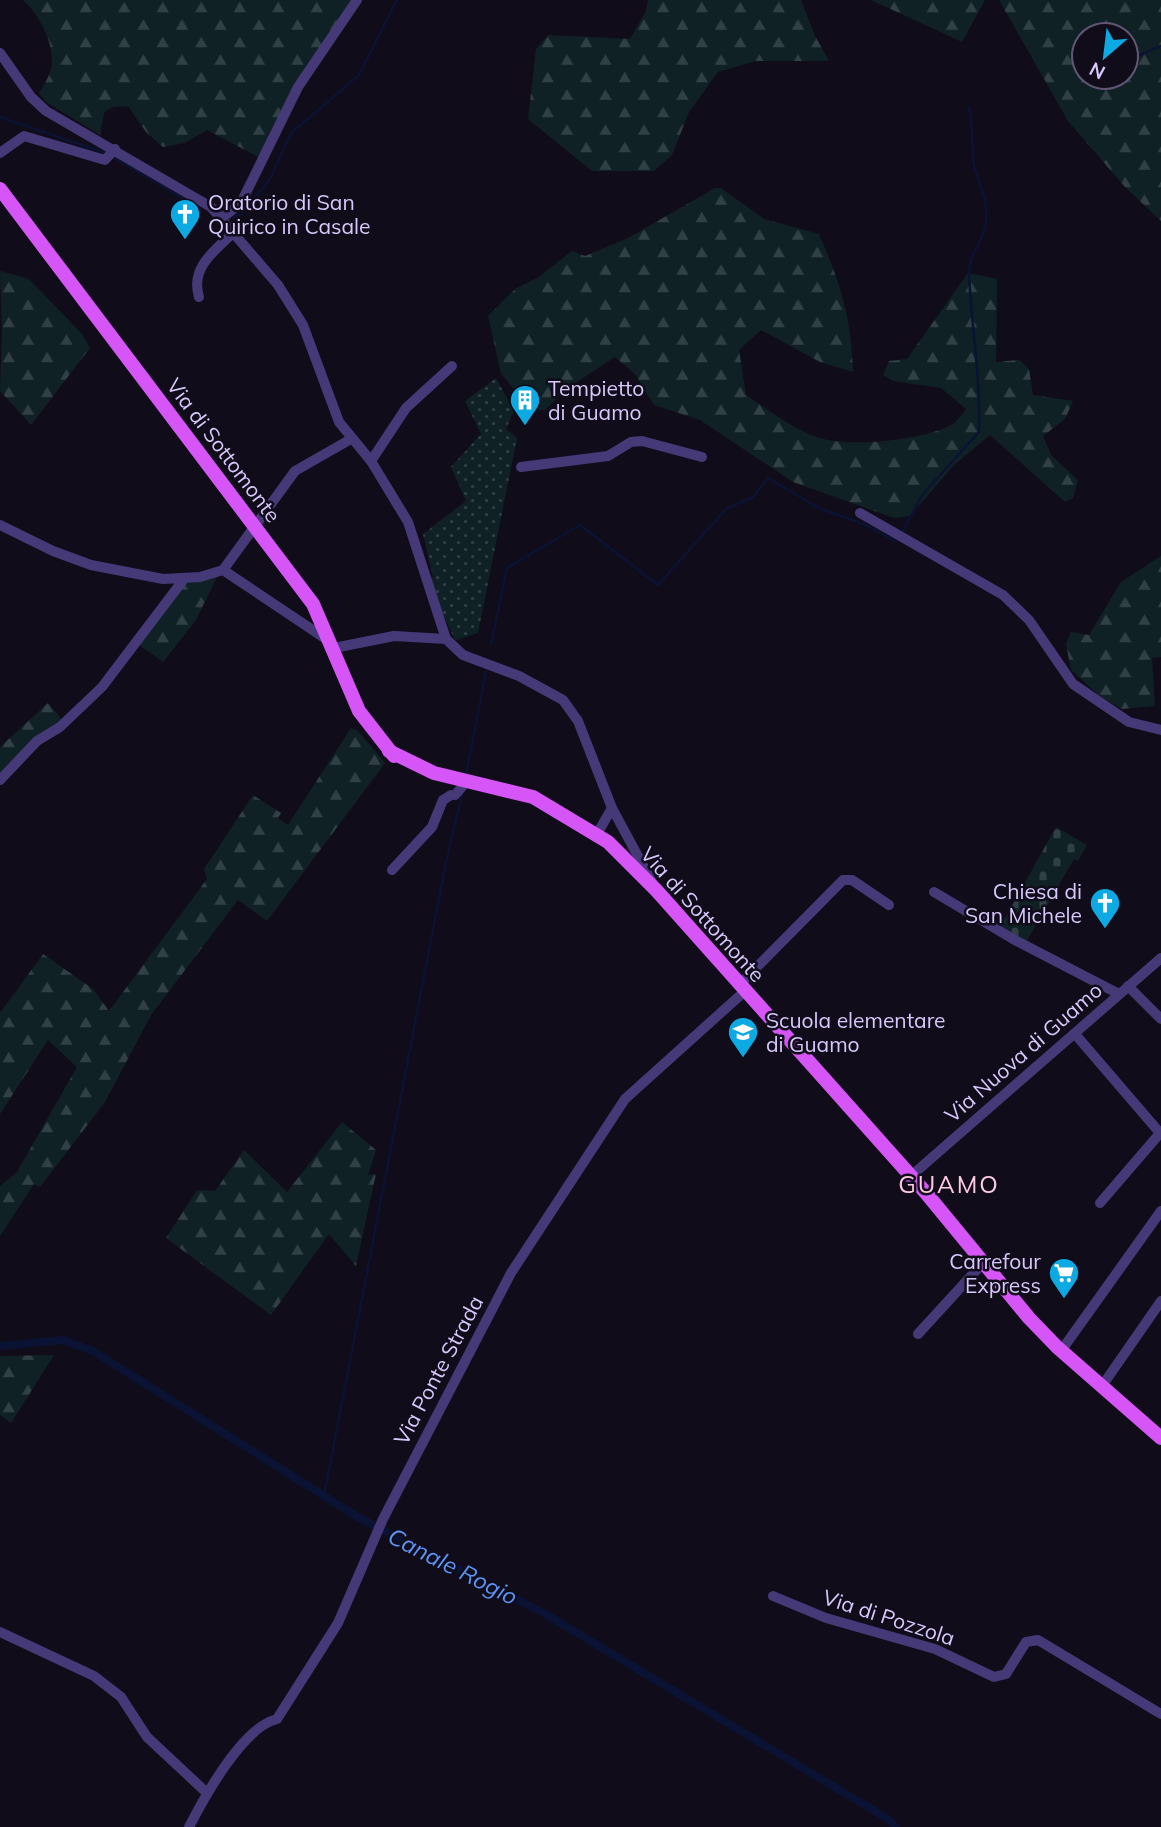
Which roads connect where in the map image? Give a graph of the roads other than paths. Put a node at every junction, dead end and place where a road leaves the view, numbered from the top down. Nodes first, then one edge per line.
1 (357, 0) edge
2 (0, 53) edge
3 (0, 153) edge
4 (112, 153) junction
5 (0, 188) edge
6 (222, 218) junction
7 (233, 233) junction
8 (199, 297) dead end
9 (452, 366) dead end
10 (351, 439) junction
11 (702, 457) dead end
12 (372, 461) junction
13 (522, 467) dead end
14 (860, 513) dead end
15 (0, 525) edge
16 (253, 525) junction
17 (223, 570) junction
18 (184, 579) junction
19 (446, 639) junction
20 (333, 645) junction
21 (1161, 730) edge
22 (390, 751) junction
23 (0, 780) edge
24 (456, 793) junction
25 (543, 804) junction
26 (612, 808) junction
27 (620, 824) junction
28 (603, 838) junction
29 (392, 870) dead end
30 (656, 890) junction
31 (934, 892) dead end
32 (890, 905) dead end
33 (1161, 958) edge
34 (742, 988) junction
35 (1123, 990) junction
36 (1161, 1019) edge
37 (1074, 1034) junction
38 (1160, 1133) edge
39 (911, 1176) junction
40 (1100, 1203) dead end
41 (1161, 1211) edge
42 (984, 1263) junction
43 (1161, 1301) edge
44 (918, 1334) dead end
45 (1061, 1351) junction
46 (1102, 1386) junction
47 (1161, 1438) edge
48 (773, 1596) dead end
49 (0, 1632) edge
50 (1161, 1714) edge
51 (207, 1793) junction
52 (189, 1827) edge

1 - 6 street
2 - 4 street
3 - 4 street
4 - 6 street
5 - 16 main road, Via di Sottomonte
6 - 7 street
7 - 8 street
7 - 10 street
9 - 12 street
10 - 12 street
10 - 16 street
11 - 13 street
12 - 19 street
14 - 21 street
15 - 18 street
16 - 17 street
16 - 20 main road, Via di Sottomonte
17 - 18 street
17 - 20 street
18 - 23 street
19 - 20 street
19 - 26 street
20 - 22 main road, Via di Sottomonte
22 - 24 main road, Via di Sottomonte
22 - 25 main road, Via di Sottomonte
24 - 25 main road, Via di Sottomonte
24 - 29 street
25 - 28 main road, Via di Sottomonte
26 - 27 street
26 - 28 street
27 - 28 street
27 - 30 street
28 - 30 main road, Via di Sottomonte
30 - 34 main road, Via di Sottomonte
31 - 35 street
32 - 34 street, Via Ponte Strada
33 - 35 street, Via Nuova di Guamo
34 - 39 main road, Via di Sottomonte
34 - 51 street, Via Ponte Strada
35 - 36 street
35 - 37 street, Via Nuova di Guamo
37 - 38 street
37 - 39 street, Via Nuova di Guamo
38 - 40 street
39 - 42 main road, Via di Sottomonte
41 - 45 street
42 - 44 street
42 - 45 main road, Via di Sottomonte
43 - 46 street
45 - 46 main road, Via di Sottomonte
46 - 47 main road, Via di Sottomonte
48 - 50 street, Via di Pozzola
49 - 51 street
51 - 52 street, Via Ponte Strada

